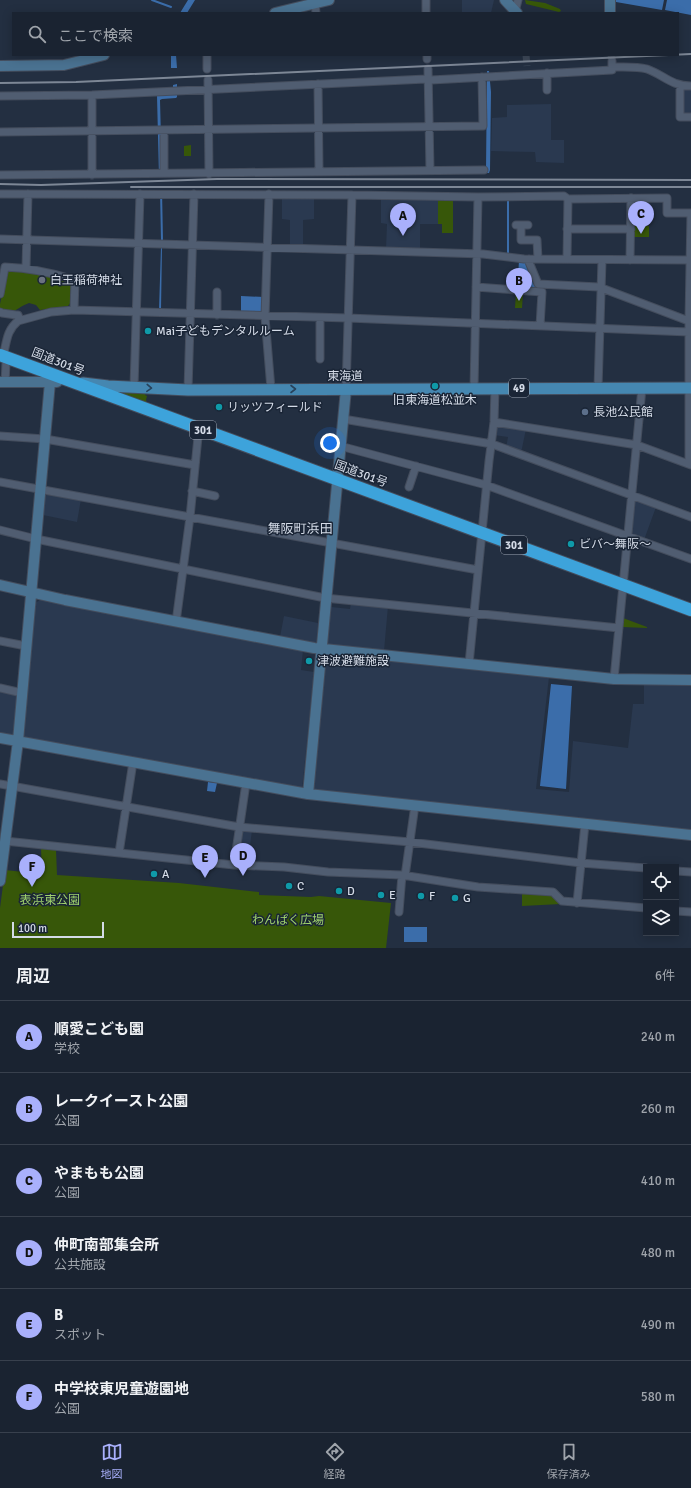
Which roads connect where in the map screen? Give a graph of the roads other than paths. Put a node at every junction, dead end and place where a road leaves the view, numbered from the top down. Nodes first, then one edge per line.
1 (329, 0) edge
2 (426, 0) edge
3 (505, 0) edge
4 (518, 0) edge
5 (610, 0) edge
6 (315, 8) edge
7 (283, 12) edge
8 (426, 12) edge
9 (516, 12) edge
10 (610, 12) edge
11 (100, 56) edge
12 (207, 56) edge
13 (0, 66) edge
14 (527, 66) tunnel mouth
15 (208, 69) dead end
16 (428, 69) dead end
17 (547, 73) junction
18 (527, 74) junction
19 (486, 77) junction
20 (428, 79) junction
21 (208, 80) dead end
22 (318, 84) junction
23 (680, 86) junction
24 (691, 86) edge
25 (208, 90) junction
26 (547, 90) dead end
27 (92, 95) junction
28 (0, 96) edge
29 (691, 117) edge
30 (429, 127) junction
31 (319, 128) junction
32 (209, 129) junction
33 (161, 130) junction
34 (92, 131) junction
35 (0, 132) edge
36 (430, 170) junction
37 (484, 170) dead end
38 (319, 171) junction
39 (162, 173) junction
40 (209, 174) junction
41 (0, 175) edge
42 (92, 175) junction
43 (0, 194) edge
44 (28, 194) junction
45 (140, 194) junction
46 (194, 194) junction
47 (269, 194) junction
48 (352, 195) junction
49 (478, 197) junction
50 (631, 198) junction
51 (568, 199) junction
52 (691, 213) edge
53 (522, 225) dead end
54 (567, 229) junction
55 (630, 229) junction
56 (0, 239) edge
57 (27, 240) junction
58 (138, 243) junction
59 (193, 245) junction
60 (267, 248) junction
61 (350, 250) junction
62 (477, 254) junction
63 (529, 259) junction
64 (538, 259) junction
65 (567, 259) junction
66 (602, 260) junction
67 (630, 260) junction
68 (691, 260) edge
69 (26, 268) junction
70 (2, 277) edge
71 (476, 287) junction
72 (601, 287) junction
73 (217, 292) dead end
74 (0, 294) edge
75 (690, 308) edge
76 (74, 310) junction
77 (0, 312) edge
78 (136, 312) junction
79 (191, 314) junction
80 (217, 315) junction
81 (265, 317) junction
82 (320, 318) junction
83 (348, 318) junction
84 (20, 320) junction
85 (689, 320) junction
86 (475, 323) junction
87 (540, 326) junction
88 (600, 329) junction
89 (689, 332) junction
90 (690, 347) edge
91 (3, 358) edge
92 (320, 359) dead end
93 (52, 378) junction
94 (69, 381) junction
95 (2, 382) edge
96 (134, 387) junction
97 (474, 388) junction
98 (494, 388) junction
99 (598, 388) junction
100 (642, 388) junction
101 (690, 388) edge
102 (270, 389) junction
103 (346, 389) junction
104 (188, 390) junction
105 (343, 419) junction
106 (494, 422) junction
107 (201, 429) junction
108 (0, 436) edge
109 (45, 439) junction
110 (690, 440) edge
111 (492, 444) junction
112 (340, 446) junction
113 (637, 446) junction
114 (689, 464) edge
115 (195, 465) junction
116 (416, 466) junction
117 (337, 480) junction
118 (0, 482) edge
119 (486, 485) junction
120 (409, 487) dead end
121 (41, 489) junction
122 (192, 491) junction
123 (215, 496) dead end
124 (632, 496) junction
125 (190, 516) junction
126 (691, 517) edge
127 (0, 530) edge
128 (482, 533) junction
129 (628, 536) junction
130 (36, 539) junction
131 (331, 543) junction
132 (691, 559) edge
133 (184, 569) junction
134 (478, 570) junction
135 (0, 585) edge
136 (623, 585) junction
137 (31, 592) junction
138 (325, 598) junction
139 (691, 610) edge
140 (474, 613) junction
141 (176, 622) junction
142 (619, 628) junction
143 (0, 641) edge
144 (26, 646) junction
145 (322, 649) junction
146 (470, 664) junction
147 (614, 679) junction
148 (691, 680) edge
149 (0, 688) edge
150 (22, 693) junction
151 (0, 738) edge
152 (18, 741) junction
153 (133, 762) junction
154 (246, 783) junction
155 (0, 784) edge
156 (12, 786) junction
157 (308, 794) junction
158 (415, 805) junction
159 (126, 806) junction
160 (3, 824) edge
161 (585, 824) junction
162 (239, 827) junction
163 (691, 835) edge
164 (5, 841) junction
165 (410, 842) junction
166 (119, 853) junction
167 (581, 863) junction
168 (234, 865) junction
169 (643, 868) edge
170 (679, 871) edge
171 (691, 872) edge
172 (404, 876) junction
173 (0, 881) edge
174 (577, 903) junction
175 (643, 908) edge
176 (679, 910) edge
177 (399, 912) dead end
178 (691, 912) edge

1 - 6 street
2 - 8 street
3 - 9 street
4 - 9 street
5 - 10 street
6 - 7 street
11 - 13 street
12 - 15 street
14 - 18 street
16 - 20 street
17 - 18 street
17 - 23 street
17 - 26 street
18 - 19 street
19 - 20 street
19 - 30 street
20 - 22 street
20 - 30 street
21 - 25 street
22 - 25 street
22 - 31 street
23 - 24 street
23 - 29 street
25 - 27 street
25 - 32 street
27 - 28 street
27 - 34 street
30 - 31 street
30 - 36 street
31 - 32 street
31 - 38 street
32 - 33 street
32 - 40 street
33 - 34 street
33 - 39 street
34 - 35 street
34 - 42 street
36 - 37 street
36 - 38 street
38 - 40 street
39 - 40 street
39 - 42 street
41 - 42 street
43 - 44 street
44 - 45 street
44 - 57 street
45 - 46 street
45 - 58 street
46 - 47 street
46 - 59 street
47 - 48 street
47 - 60 street
48 - 49 street
48 - 61 street
49 - 51 street
49 - 62 street
50 - 51 street
50 - 52 street
50 - 55 street
51 - 54 street
52 - 68 street
53 - 64 street
54 - 55 street
54 - 65 street
55 - 67 street
56 - 57 street
57 - 58 street
57 - 69 street
58 - 59 street
58 - 78 street
59 - 60 street
59 - 79 street
60 - 61 street
60 - 81 street
61 - 62 street
61 - 83 street
62 - 63 street
62 - 71 street
63 - 64 street
63 - 72 street
64 - 65 street
65 - 66 street
66 - 67 street
66 - 72 street
67 - 68 street
68 - 75 street
69 - 70 street
69 - 76 street
70 - 74 street
71 - 86 street
71 - 87 street
72 - 85 street
72 - 88 street
73 - 80 street
75 - 85 street
76 - 78 street
76 - 84 street
77 - 84 street
78 - 79 street
78 - 96 street
79 - 80 street
79 - 104 street
80 - 81 street
81 - 82 street
81 - 102 street
82 - 83 street
82 - 92 street
83 - 86 street
83 - 103 street
84 - 91 street
85 - 89 street
86 - 87 street
86 - 97 street
87 - 88 street
88 - 89 street
88 - 99 street
89 - 90 street
90 - 101 street
91 - 93 highway, 国道301号 / 301
91 - 95 street
93 - 94 highway, 国道301号 / 301
93 - 95 street
93 - 109 street
94 - 96 main road, 東海道 / 49
94 - 107 highway, 国道301号 / 301
96 -> 104 main road, 東海道 / 49
97 - 98 main road, 東海道 / 49
97 - 103 main road, 東海道 / 49
98 - 99 main road, 東海道 / 49
98 - 106 street
99 - 100 main road, 東海道 / 49
100 - 101 main road, 東海道 / 49
100 - 113 street
101 - 110 street
102 -> 103 main road, 東海道 / 49
102 - 104 main road, 東海道 / 49
103 - 105 street
105 - 111 street
105 - 112 street
106 - 111 street
106 - 113 street
107 - 115 street
107 - 117 highway, 国道301号 / 301
108 - 109 street
109 - 115 street
109 - 121 street
110 - 114 street
111 - 119 street
111 - 124 street
112 - 116 street
112 - 117 street
113 - 114 street
113 - 124 street
115 - 122 street
116 - 119 street
116 - 120 street
117 - 128 highway, 国道301号 / 301
117 - 131 street
118 - 121 street
119 - 128 street
119 - 129 street
121 - 125 street
121 - 130 street
122 - 123 street
122 - 125 street
124 - 126 street
124 - 129 street
125 - 131 street
125 - 133 street
127 - 130 street
128 - 134 street
128 - 136 highway, 国道301号 / 301
129 - 132 street
129 - 136 street
130 - 133 street
130 - 137 street
131 - 134 street
131 - 138 street
133 - 138 street
133 - 141 street
134 - 140 street
135 - 137 street
136 - 139 highway, 国道301号 / 301
136 - 142 street
137 - 141 street
137 - 144 street
138 - 140 street
138 - 145 street
140 - 142 street
140 - 146 street
141 - 145 street
142 - 147 street
143 - 144 street
144 - 150 street
145 - 146 street
145 - 157 street
146 - 147 street
147 - 148 street
149 - 150 street
150 - 152 street
151 - 152 street
152 - 153 street
152 - 156 street
153 - 154 street
153 - 159 street
154 - 157 street
154 - 162 street
155 - 156 street
156 - 159 street
156 - 160 street
157 - 158 street
158 - 161 street
158 - 165 street
159 - 162 street
159 - 166 street
160 - 164 street
161 - 163 street
161 - 167 street
162 - 165 street
162 - 168 street
164 - 166 street
164 - 173 street
165 - 167 street
165 - 172 street
166 - 168 street
167 - 169 street
167 - 174 street
168 - 172 street
170 - 171 street
172 - 174 street
172 - 177 street
174 - 175 street
176 - 178 street

